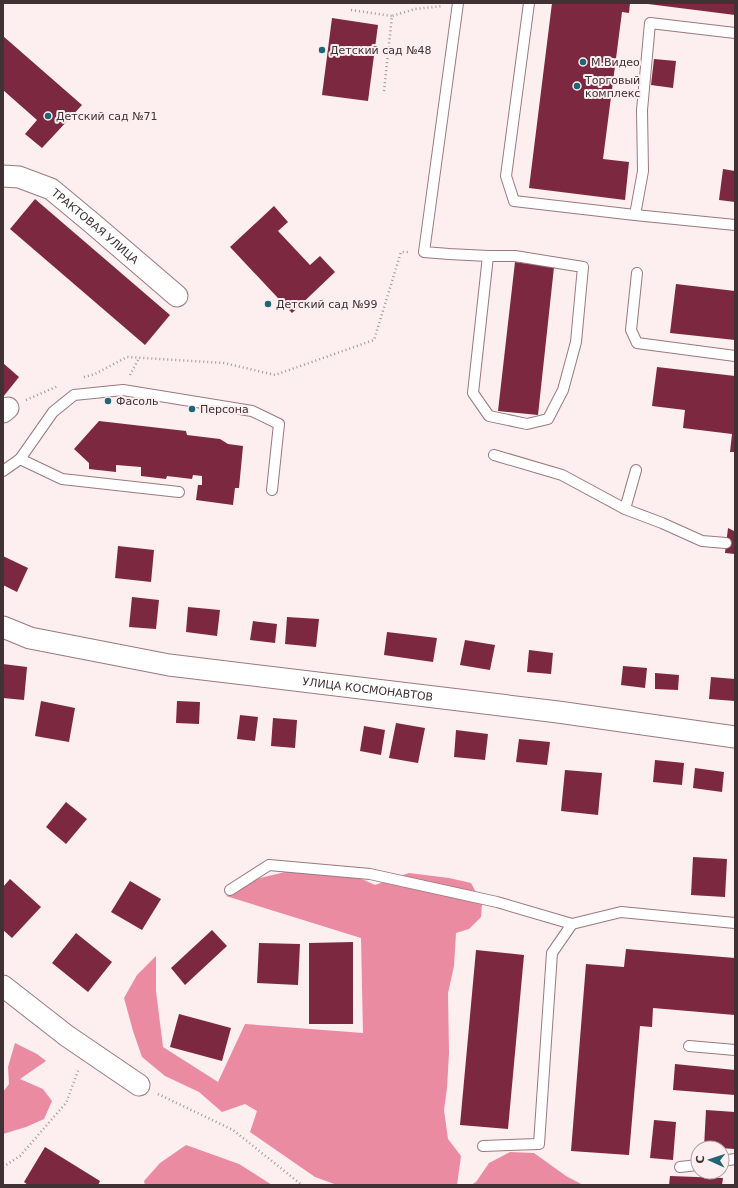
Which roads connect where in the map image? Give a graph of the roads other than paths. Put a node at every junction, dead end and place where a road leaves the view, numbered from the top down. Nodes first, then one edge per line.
1 (530, 3) edge
2 (458, 4) edge
3 (735, 33) edge
4 (3, 176) edge
5 (635, 215) junction
6 (735, 225) edge
7 (488, 256) junction
8 (637, 273) dead end
9 (177, 296) dead end
10 (735, 356) edge
11 (494, 455) dead end
12 (20, 460) junction
13 (636, 470) dead end
14 (3, 471) edge
15 (272, 490) dead end
16 (179, 492) dead end
17 (625, 509) junction
18 (726, 543) dead end
19 (3, 627) edge
20 (735, 737) edge
21 (230, 890) dead end
22 (735, 923) edge
23 (572, 924) junction
24 (3, 986) edge
25 (689, 1046) dead end
26 (735, 1050) edge
27 (139, 1084) road end
28 (483, 1146) dead end
29 (690, 1166) edge
30 (680, 1167) dead end

1 - 5 lane
2 - 7 lane
3 - 5 lane
4 - 9 street, ТРАКТОВАЯ УЛИЦА
5 - 6 lane
7 - 7 lane
8 - 10 lane
11 - 17 lane
12 - 14 lane
12 - 15 lane
12 - 16 lane
13 - 17 lane
17 - 18 lane
19 - 20 street, УЛИЦА КОСМОНАВТОВ
21 - 23 lane
22 - 23 lane
23 - 28 lane
24 - 27 street
25 - 26 lane
29 - 30 lane

